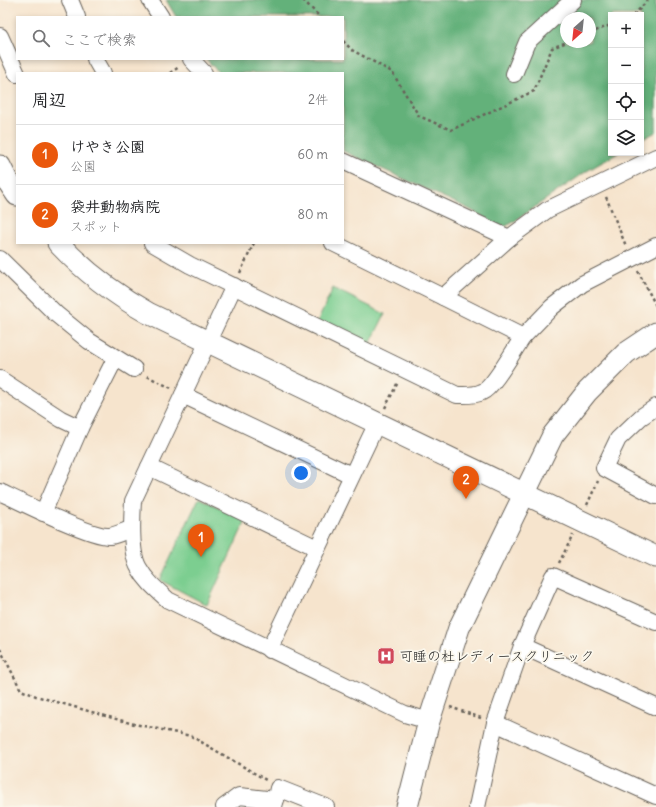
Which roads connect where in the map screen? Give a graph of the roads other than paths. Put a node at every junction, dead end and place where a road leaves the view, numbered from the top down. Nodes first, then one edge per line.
1 (70, 0) edge
2 (150, 0) edge
3 (573, 0) edge
4 (77, 16) edge
5 (160, 16) edge
6 (0, 36) edge
7 (96, 60) edge
8 (192, 60) edge
9 (16, 72) edge
10 (102, 72) edge
11 (203, 72) edge
12 (514, 74) dead end
13 (656, 157) edge
14 (344, 161) edge
15 (509, 238) junction
16 (59, 244) edge
17 (154, 244) edge
18 (335, 244) edge
19 (656, 246) edge
20 (0, 258) edge
21 (234, 286) junction
22 (443, 297) junction
23 (656, 333) edge
24 (523, 337) junction
25 (209, 342) junction
26 (115, 359) junction
27 (134, 369) road end
28 (0, 379) edge
29 (183, 395) junction
30 (656, 407) edge
31 (377, 422) junction
32 (80, 428) junction
33 (149, 467) junction
34 (351, 475) junction
35 (0, 492) edge
36 (523, 494) junction
37 (656, 496) edge
38 (43, 513) junction
39 (131, 529) junction
40 (317, 548) junction
41 (656, 557) edge
42 (656, 622) edge
43 (522, 646) junction
44 (270, 650) junction
45 (656, 707) edge
46 (430, 721) junction
47 (495, 723) junction
48 (656, 796) edge
49 (276, 798) edge
50 (224, 807) edge
51 (326, 807) edge
52 (407, 807) edge
53 (478, 807) edge

1 - 4 street
2 - 5 street
3 - 12 street
6 - 9 street
7 - 10 street
8 - 11 street
13 - 15 street
14 - 15 street
15 - 22 street
16 - 25 street
17 - 21 street
18 - 22 street
19 - 24 street
20 - 26 street
21 - 24 street
21 - 25 street
22 - 24 street
23 - 36 street
25 - 29 street
25 - 31 street
26 - 27 street
26 - 32 street
28 - 32 street
29 - 33 street
29 - 34 street
30 - 37 street
31 - 34 street
31 - 36 street
32 - 38 street
33 - 39 street
33 - 40 street
34 - 40 street
35 - 38 street
36 - 41 street
36 - 46 street
38 - 39 street
39 - 44 street
40 - 44 street
42 - 43 street
43 - 45 street
43 - 47 street
44 - 46 street
46 - 52 street
47 - 48 street
47 - 53 street
49 - 50 street
49 - 51 street

